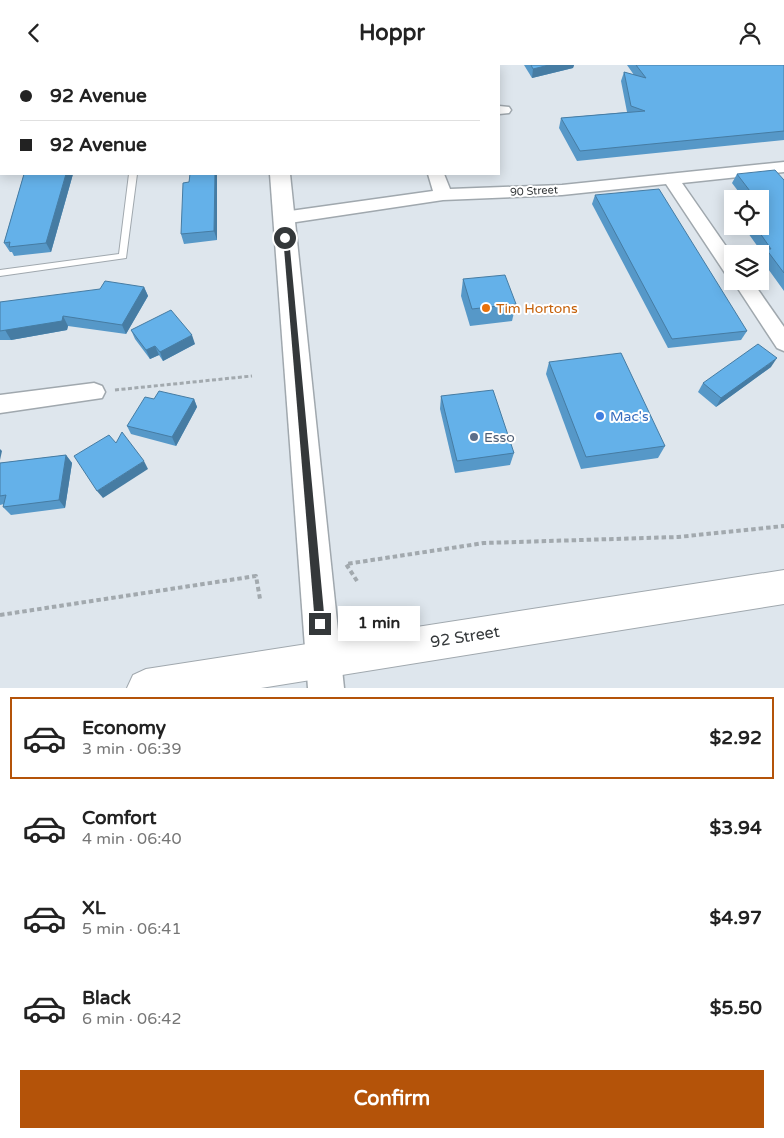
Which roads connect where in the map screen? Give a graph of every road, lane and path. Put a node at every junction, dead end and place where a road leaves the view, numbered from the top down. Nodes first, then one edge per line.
1 (784, 167) edge
2 (133, 175) edge
3 (280, 175) edge
4 (436, 175) edge
5 (671, 179) junction
6 (443, 195) junction
7 (284, 218) junction
8 (724, 256) edge
9 (0, 273) edge
10 (748, 290) edge
11 (784, 343) edge
12 (252, 376) dead end
13 (94, 392) joint
14 (0, 404) edge
15 (784, 526) edge
16 (357, 581) dead end
17 (784, 587) edge
18 (260, 599) dead end
19 (0, 615) edge
20 (324, 674) edge
21 (146, 688) edge

1 - 5 street, 90 Street
2 - 9 lane
3 - 7 street
4 - 6 street
5 - 6 street, 90 Street
5 - 8 street
6 - 7 street, 90 Street
7 - 20 street
10 - 11 street
12 - 13 path
13 - 14 street
15 - 16 path
17 - 20 main road, 92 Street
18 - 19 path
20 - 21 main road, 92 Street

